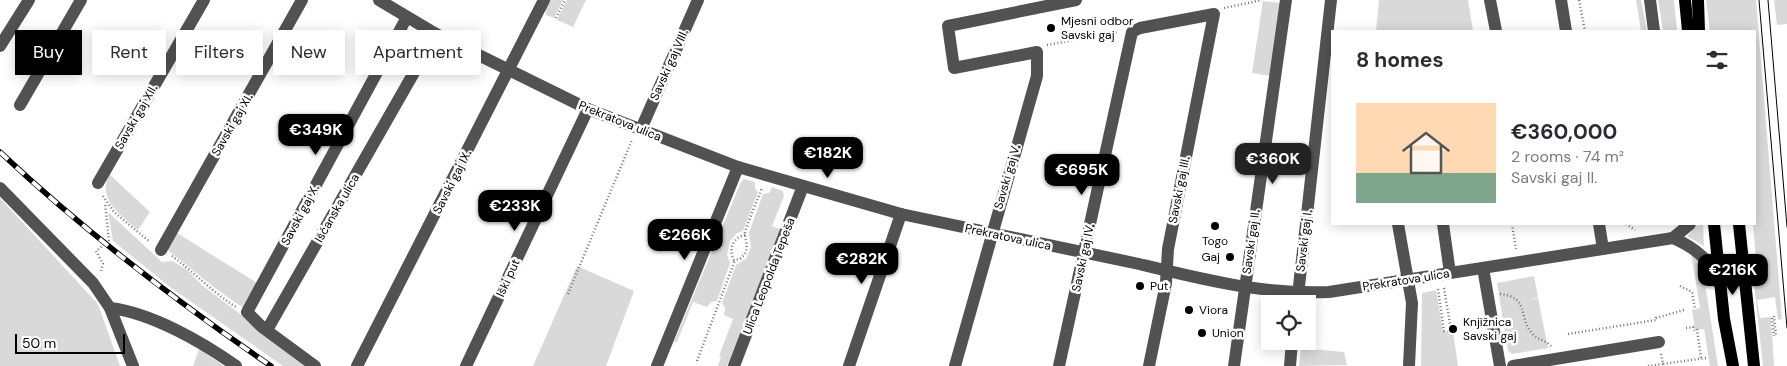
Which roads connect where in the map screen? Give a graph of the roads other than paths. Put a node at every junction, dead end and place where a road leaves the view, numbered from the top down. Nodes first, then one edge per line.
1 (29, 0) edge
2 (81, 0) edge
3 (204, 0) edge
4 (302, 0) edge
5 (379, 0) edge
6 (544, 0) edge
7 (698, 0) edge
8 (1076, 0) edge
9 (1286, 0) edge
10 (1331, 0) edge
11 (1490, 0) edge
12 (1561, 0) edge
13 (1650, 0) edge
14 (1685, 0) edge
15 (1698, 0) edge
16 (406, 17) junction
17 (429, 30) edge
18 (1496, 30) edge
19 (1566, 30) edge
20 (1654, 30) edge
21 (1688, 30) edge
22 (1699, 30) edge
23 (1132, 32) joint
24 (0, 46) edge
25 (481, 57) edge
26 (509, 71) junction
27 (413, 75) edge
28 (20, 104) dead end
29 (588, 109) junction
30 (639, 129) junction
31 (738, 167) junction
32 (98, 183) road end
33 (803, 186) junction
34 (0, 188) edge
35 (901, 214) junction
36 (1398, 225) edge
37 (1443, 225) edge
38 (1599, 225) edge
39 (1686, 225) edge
40 (1714, 225) edge
41 (1739, 225) edge
42 (991, 234) junction
43 (1673, 238) junction
44 (1603, 249) junction
45 (161, 250) road end
46 (1084, 253) junction
47 (1483, 268) junction
48 (1166, 271) junction
49 (1450, 273) junction
50 (1408, 279) junction
51 (1720, 285) junction
52 (1245, 287) junction
53 (1283, 295) edge
54 (1297, 295) edge
55 (1314, 295) edge
56 (110, 308) junction
57 (267, 330) junction
58 (1659, 342) road end
59 (1291, 350) edge
60 (358, 365) edge
61 (133, 366) edge
62 (236, 366) edge
63 (315, 366) edge
64 (466, 366) edge
65 (657, 366) edge
66 (734, 366) edge
67 (849, 366) edge
68 (955, 366) edge
69 (1059, 366) edge
70 (1149, 366) edge
71 (1234, 366) edge
72 (1290, 366) edge
73 (1409, 366) edge
74 (1500, 366) edge
75 (1513, 366) edge
76 (1733, 366) edge
77 (1754, 366) edge

1 - 24 street
2 - 28 street
3 - 32 street, Savski gaj XII.
4 - 45 street, Savski gaj XI.
5 - 16 street, Prekratova ulica
6 - 26 street, Savski gaj IX.
7 - 30 street, Savski gaj VIII.
8 - 42 street, Savski gaj V.
9 - 52 street, Savski gaj II.
10 - 54 street, Savski gaj I.
11 - 18 street
12 - 19 street
13 - 20 street
14 - 21 main road
15 - 22 main road
16 - 17 street, Prekratova ulica
16 - 57 street, Savski gaj X.
23 - 46 street, Savski gaj IV.
23 - 48 street, Savski gaj III.
25 - 26 street, Prekratova ulica
26 - 29 street, Prekratova ulica
26 - 60 street, Savski gaj IX.
27 - 57 street, Išćanska ulica
29 - 30 street, Prekratova ulica
29 - 64 street, Iški put
30 - 31 street, Prekratova ulica
31 - 33 street, Prekratova ulica
31 - 65 street
33 - 35 street, Prekratova ulica
33 - 66 street, Ulica Leopolda Tepeša
34 - 56 street
35 - 42 street, Prekratova ulica
35 - 67 street
36 - 50 street
37 - 49 street
38 - 44 street
39 - 43 street
40 - 51 main road
41 - 77 main road
42 - 46 street, Prekratova ulica
42 - 68 street, Savski gaj V.
43 - 44 street, Prekratova ulica
43 - 51 street
44 - 47 street, Prekratova ulica
46 - 48 street, Prekratova ulica
46 - 69 street, Savski gaj IV.
47 - 49 street, Prekratova ulica
47 - 74 street
48 - 52 street, Prekratova ulica
48 - 70 street, Savski gaj III.
49 - 50 street, Prekratova ulica
50 - 55 street, Prekratova ulica
50 - 73 street
51 - 76 main road
52 - 53 street, Prekratova ulica
52 - 71 street, Savski gaj II.
56 - 61 street
56 - 62 street
57 - 63 street
58 - 75 street
59 - 72 street

